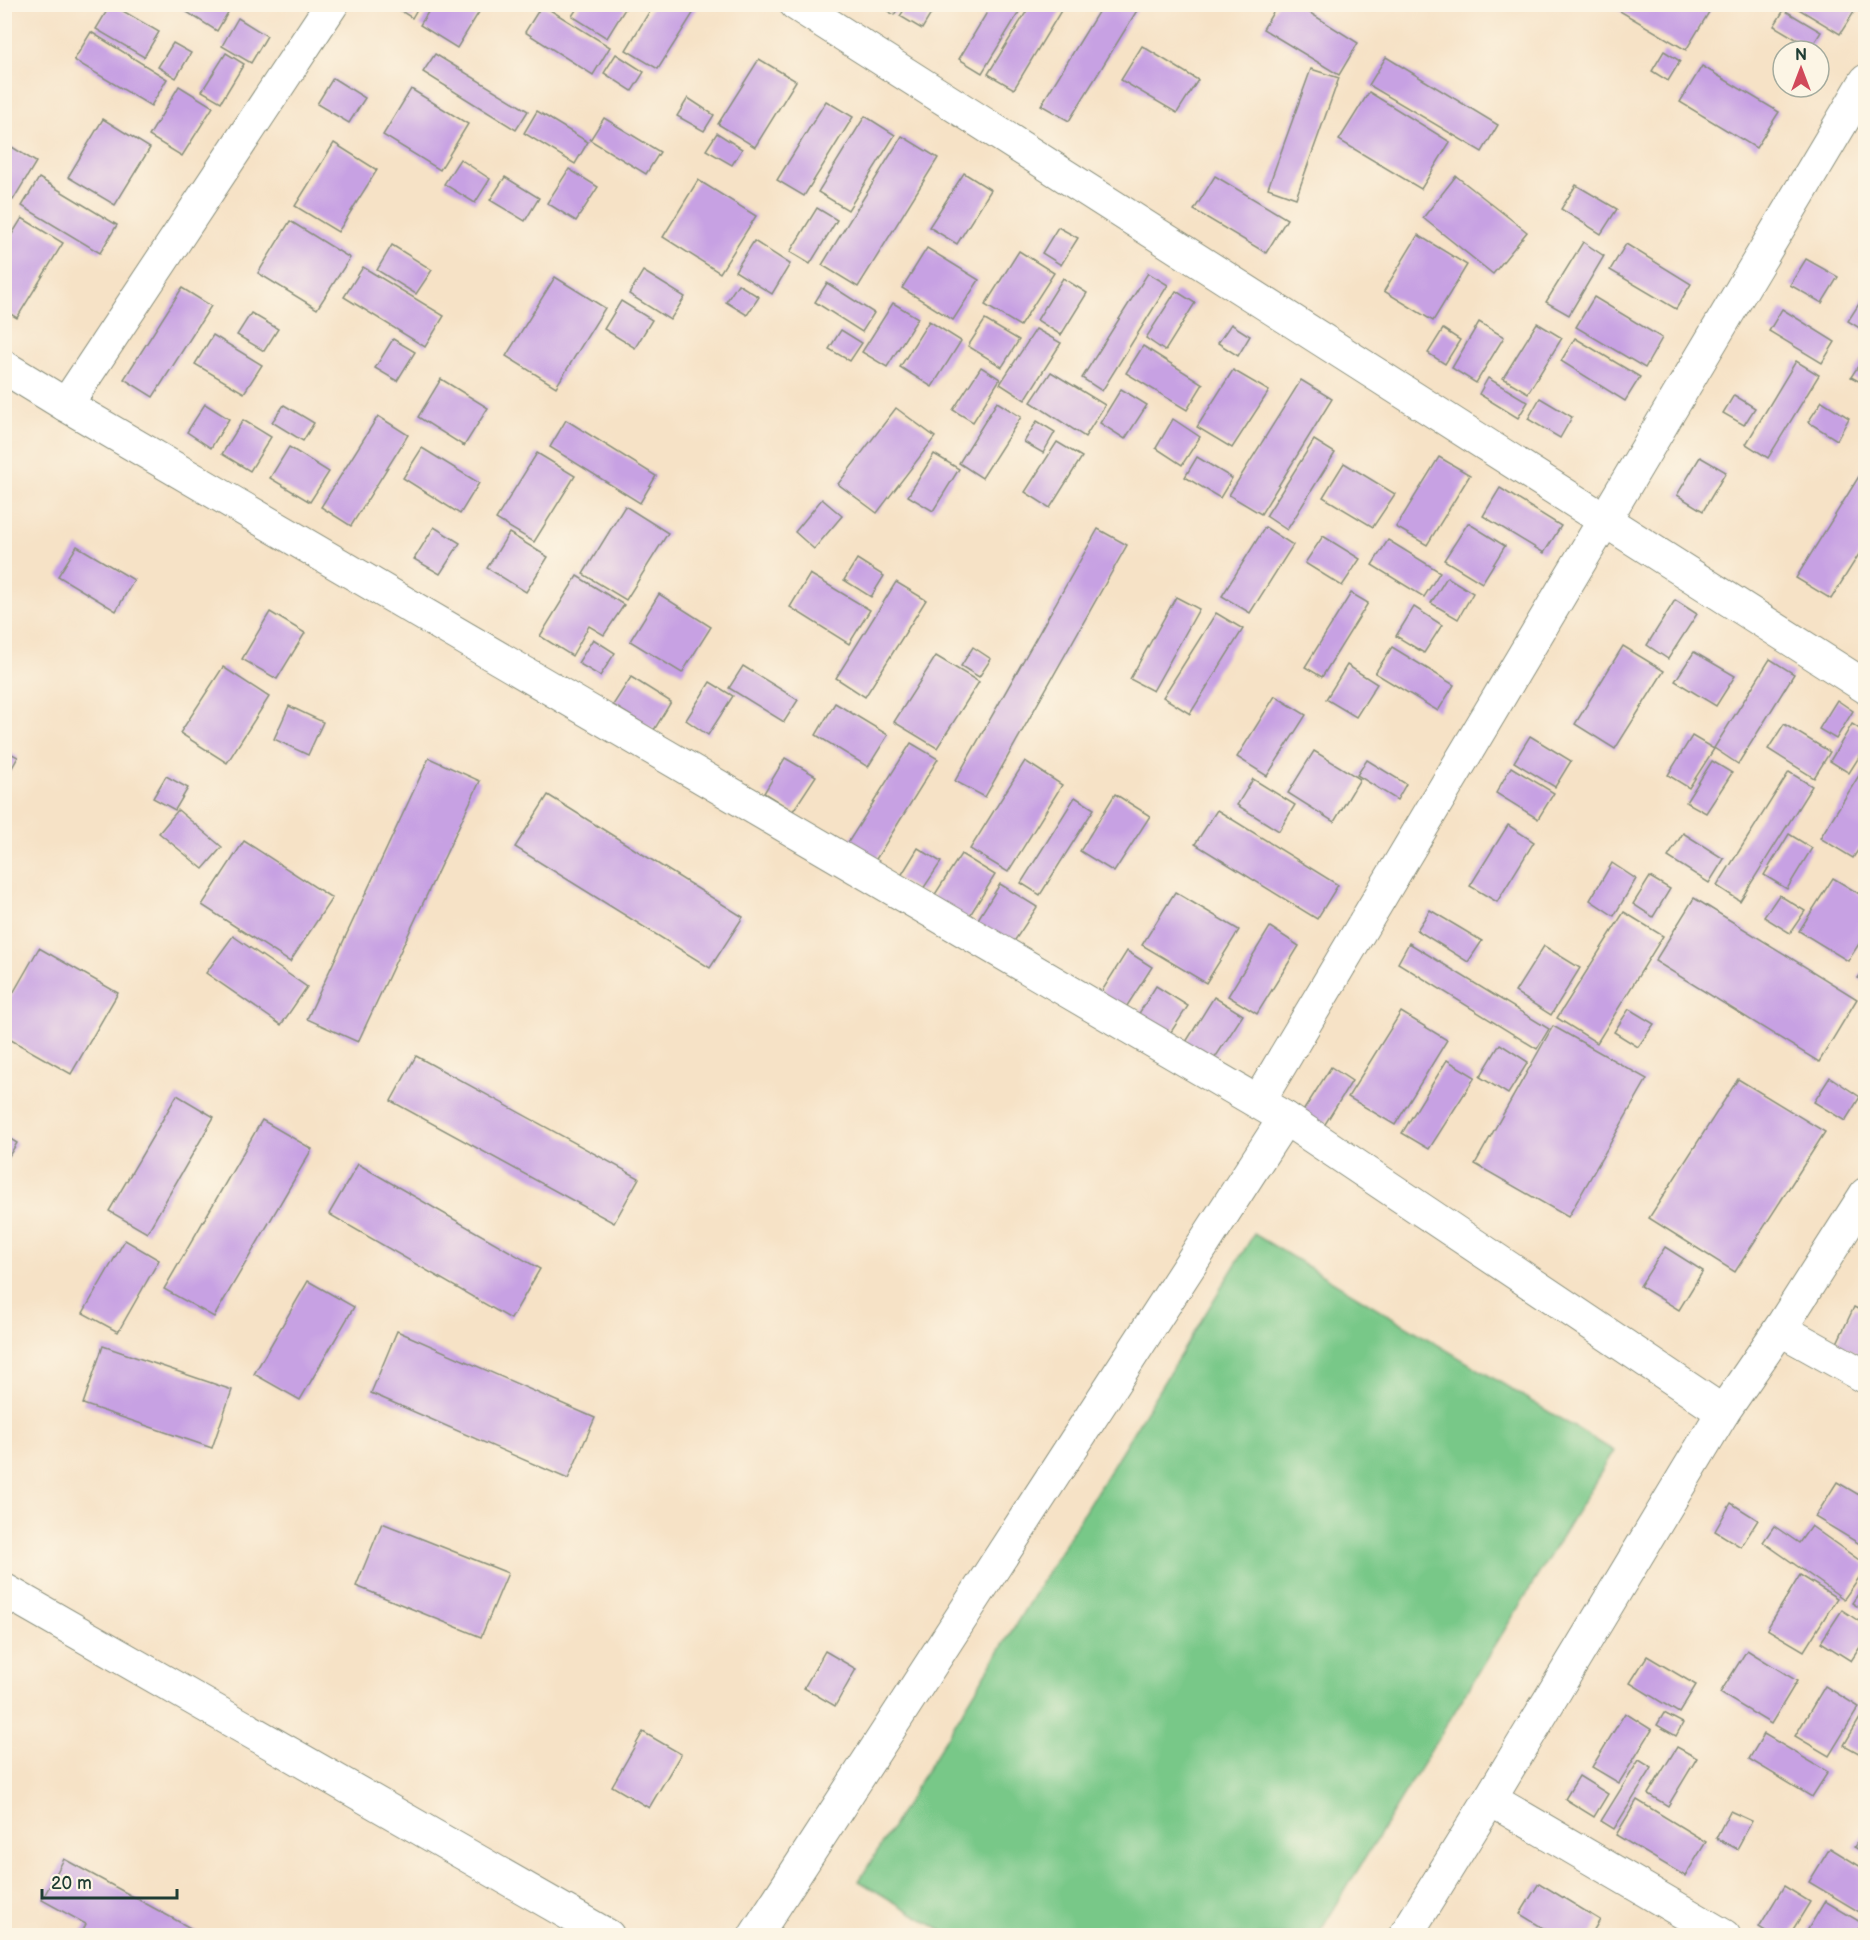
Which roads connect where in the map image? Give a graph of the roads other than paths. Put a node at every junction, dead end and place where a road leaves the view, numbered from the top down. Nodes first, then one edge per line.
1 (332, 4) edge
2 (796, 4) edge
3 (1866, 81) edge
4 (4, 367) edge
5 (66, 405) junction
6 (1605, 519) junction
7 (1866, 687) edge
8 (1272, 1110) junction
9 (1866, 1194) edge
10 (1780, 1329) junction
11 (1866, 1377) edge
12 (1723, 1412) junction
13 (4, 1590) edge
14 (1490, 1799) junction
15 (608, 1935) edge
16 (755, 1935) edge
17 (1405, 1935) edge
18 (1724, 1935) edge

1 - 5 street
2 - 6 street
3 - 6 street
4 - 5 street
5 - 8 street
6 - 7 street
6 - 8 street
8 - 12 street
8 - 16 street
9 - 10 street
10 - 11 street
10 - 12 street
12 - 14 street
13 - 15 street
14 - 17 street
14 - 18 street

